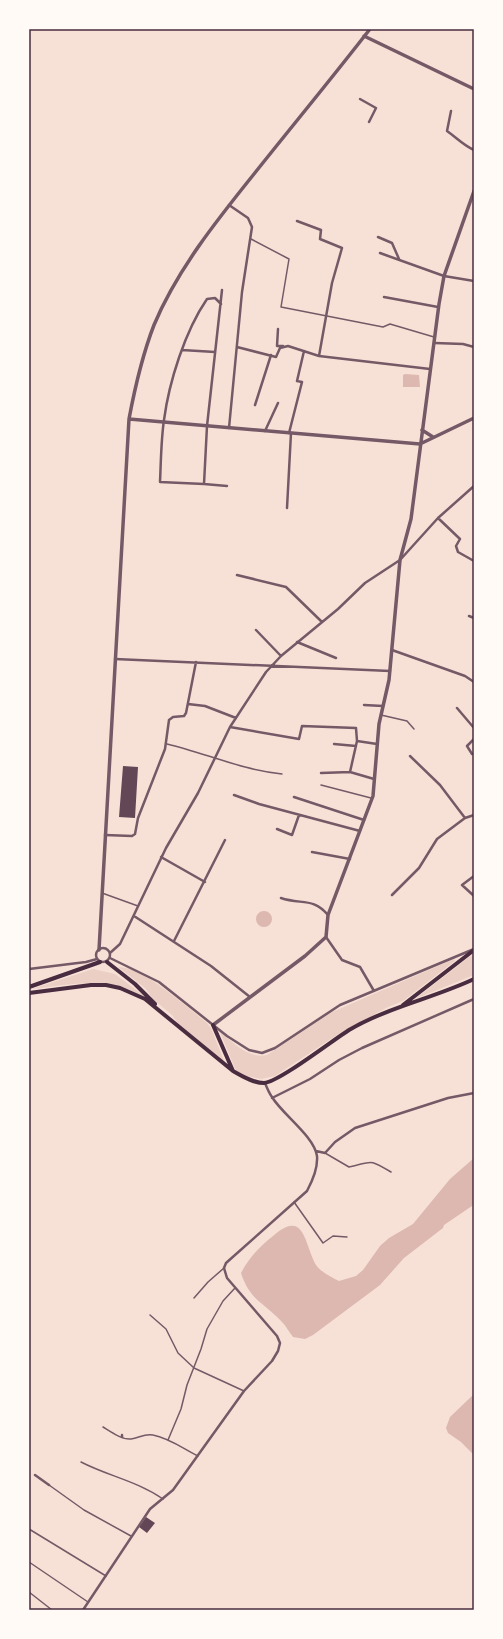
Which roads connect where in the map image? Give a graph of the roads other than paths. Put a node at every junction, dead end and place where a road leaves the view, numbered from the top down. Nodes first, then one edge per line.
1 (370, 29) edge
2 (364, 36) junction
3 (474, 90) edge
4 (360, 99) dead end
5 (451, 111) dead end
6 (369, 122) dead end
7 (474, 150) edge
8 (474, 191) edge
9 (229, 205) junction
10 (297, 221) dead end
11 (378, 237) dead end
12 (251, 239) junction
13 (380, 253) dead end
14 (399, 260) junction
15 (444, 276) junction
16 (474, 281) edge
17 (222, 290) dead end
18 (384, 297) dead end
19 (221, 304) junction
20 (439, 307) junction
21 (327, 316) junction
22 (278, 329) dead end
23 (436, 338) junction
24 (435, 343) junction
25 (237, 346) junction
26 (284, 346) junction
27 (474, 347) edge
28 (182, 350) junction
29 (215, 352) junction
30 (304, 352) junction
31 (271, 355) junction
32 (319, 356) junction
33 (430, 369) junction
34 (278, 403) dead end
35 (255, 405) dead end
36 (474, 418) edge
37 (129, 419) junction
38 (164, 422) junction
39 (207, 426) junction
40 (229, 428) junction
41 (265, 430) junction
42 (422, 430) junction
43 (290, 433) junction
44 (433, 437) junction
45 (420, 444) junction
46 (204, 484) junction
47 (227, 486) dead end
48 (474, 486) edge
49 (287, 508) dead end
50 (438, 518) junction
51 (400, 560) junction
52 (474, 560) edge
53 (237, 575) dead end
54 (469, 616) dead end
55 (474, 618) edge
56 (322, 622) junction
57 (256, 630) dead end
58 (297, 642) junction
59 (392, 650) junction
60 (281, 656) junction
61 (336, 658) dead end
62 (115, 659) junction
63 (196, 662) junction
64 (272, 666) junction
65 (390, 671) junction
66 (474, 682) edge
67 (188, 704) junction
68 (364, 705) dead end
69 (383, 706) junction
70 (457, 708) dead end
71 (381, 715) junction
72 (236, 718) junction
73 (230, 727) junction
74 (474, 728) edge
75 (414, 729) dead end
76 (474, 739) edge
77 (357, 741) junction
78 (167, 744) junction
79 (334, 744) dead end
80 (377, 744) junction
81 (356, 746) junction
82 (472, 754) dead end
83 (410, 756) dead end
84 (215, 757) junction
85 (350, 772) junction
86 (321, 773) dead end
87 (282, 774) dead end
88 (375, 779) junction
89 (321, 785) dead end
90 (234, 795) dead end
91 (294, 798) dead end
92 (372, 799) junction
93 (299, 815) junction
94 (474, 815) edge
95 (465, 818) junction
96 (364, 820) junction
97 (277, 829) dead end
98 (360, 831) junction
99 (105, 835) junction
100 (225, 840) dead end
101 (312, 852) dead end
102 (161, 857) junction
103 (350, 859) junction
104 (474, 876) edge
105 (205, 882) junction
106 (102, 893) junction
107 (392, 896) dead end
108 (474, 896) edge
109 (281, 898) dead end
110 (138, 906) junction
111 (328, 915) junction
112 (134, 916) junction
113 (326, 937) junction
114 (174, 941) junction
115 (99, 950) junction
116 (474, 950) edge
117 (110, 954) junction
118 (98, 960) junction
119 (108, 960) junction
120 (29, 968) edge
121 (474, 980) edge
122 (29, 987) edge
123 (374, 991) junction
124 (29, 993) edge
125 (250, 997) junction
126 (474, 1000) edge
127 (400, 1008) junction
128 (164, 1014) junction
129 (213, 1025) junction
130 (233, 1071) junction
131 (265, 1083) junction
132 (474, 1093) edge
133 (272, 1098) junction
134 (316, 1151) junction
135 (326, 1153) junction
136 (391, 1172) dead end
137 (294, 1202) junction
138 (347, 1237) dead end
139 (224, 1268) junction
140 (235, 1288) junction
141 (194, 1298) dead end
142 (150, 1315) dead end
143 (194, 1368) junction
144 (244, 1391) junction
145 (103, 1427) dead end
146 (168, 1440) junction
147 (198, 1456) junction
148 (81, 1462) dead end
149 (35, 1475) dead end
150 (49, 1486) joint
151 (163, 1499) junction
152 (29, 1529) edge
153 (131, 1536) junction
154 (29, 1562) edge
155 (106, 1576) junction
156 (29, 1592) edge
157 (88, 1602) junction
158 (52, 1610) edge
159 (83, 1610) edge

1 - 2 street
2 - 3 street
2 - 9 street
4 - 6 street
5 - 7 street
8 - 15 street
9 - 12 street
9 - 37 street
10 - 21 street
11 - 14 street
12 - 21 lane
12 - 25 street
13 - 14 street
14 - 15 street
15 - 16 street
15 - 20 street
17 - 19 street
18 - 20 street
19 - 28 street
19 - 29 street
20 - 23 street
21 - 23 lane
21 - 32 street
22 - 26 street
23 - 24 street
24 - 27 street
24 - 33 street
25 - 31 street
25 - 40 street
26 - 30 street
26 - 31 street
28 - 29 street
28 - 38 street
29 - 39 street
30 - 32 street
30 - 43 street
31 - 35 street
32 - 33 street
33 - 42 street
34 - 41 street
36 - 44 street
37 - 38 street
37 - 62 street
38 - 39 street
38 - 46 street
39 - 40 street
39 - 46 street
40 - 41 street
41 - 43 street
42 - 44 street
42 - 45 street
43 - 45 street
43 - 49 street
44 - 45 street
45 - 51 street
46 - 47 street
48 - 50 street
50 - 51 street
50 - 52 street
51 - 56 street
51 - 59 street
53 - 56 street
54 - 55 street
56 - 58 street
57 - 60 street
58 - 60 street
58 - 61 street
59 - 65 street
59 - 66 street
60 - 64 street
62 - 63 street
62 - 99 street
63 - 64 street
63 - 67 street
64 - 65 street
64 - 72 street
65 - 69 street
67 - 72 street
67 - 78 street
68 - 69 street
69 - 71 street
70 - 74 street
71 - 75 lane
71 - 80 street
72 - 73 street
73 - 77 street
73 - 84 street
76 - 82 street
77 - 80 street
77 - 81 street
78 - 84 lane
78 - 99 street
79 - 81 street
80 - 88 street
81 - 85 street
83 - 95 street
84 - 87 lane
84 - 102 street
85 - 86 street
85 - 88 street
88 - 92 street
89 - 92 lane
90 - 93 street
91 - 96 street
92 - 96 street
93 - 97 street
93 - 98 street
94 - 95 street
95 - 107 street
96 - 98 street
98 - 103 street
99 - 106 street
100 - 105 street
101 - 103 street
102 - 105 street
102 - 110 street
103 - 111 street
104 - 108 street
105 - 114 street
106 - 110 lane
106 - 115 street
109 - 111 street
110 - 112 street
111 - 113 street
112 - 114 street
112 - 117 street
113 - 123 street
113 - 125 street
114 - 125 street
115 - 117 street
115 - 118 street
116 - 123 street
116 - 127 main road
117 - 119 street
118 - 119 street
118 - 120 street
118 - 122 main road
119 - 128 main road
119 - 129 street
121 - 127 main road
123 - 129 street
124 - 128 main road
125 - 129 street
126 - 133 street
127 - 131 main road
128 - 130 main road
129 - 130 main road
130 - 131 main road
131 - 133 street
132 - 135 street
133 - 134 street
134 - 135 street
134 - 137 street
135 - 136 lane
137 - 138 lane
137 - 139 street
139 - 140 street
139 - 141 lane
140 - 143 lane
140 - 144 street
142 - 143 lane
143 - 144 lane
143 - 146 lane
144 - 147 street
145 - 146 lane
146 - 147 lane
147 - 151 street
148 - 151 lane
149 - 150 street
150 - 153 lane
151 - 153 street
152 - 155 lane
153 - 155 street
154 - 157 lane
155 - 157 street
156 - 158 lane
157 - 159 street

